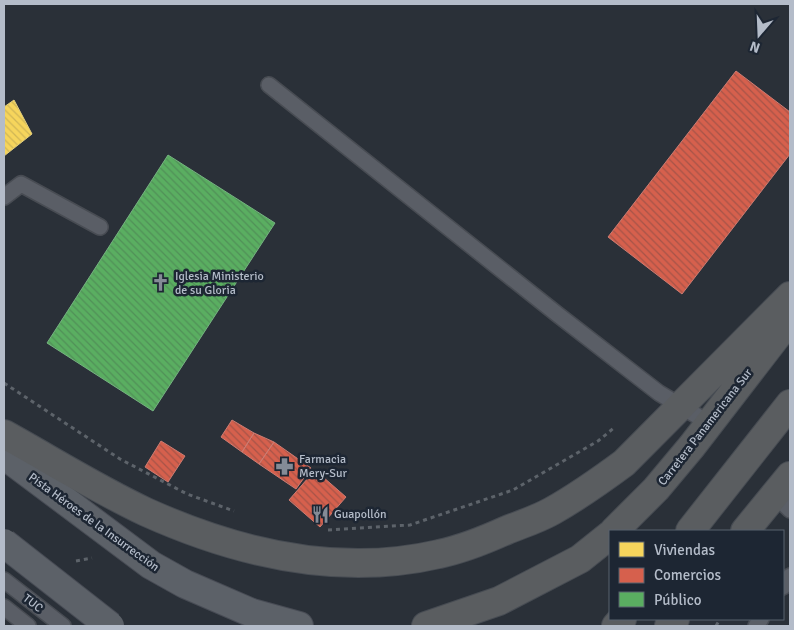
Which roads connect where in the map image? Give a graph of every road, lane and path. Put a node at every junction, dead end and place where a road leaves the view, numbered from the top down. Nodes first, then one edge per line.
1 (269, 85) dead end
2 (4, 197) edge
3 (100, 227) dead end
4 (790, 296) edge
5 (790, 318) edge
6 (4, 383) edge
7 (790, 404) edge
8 (682, 405) junction
9 (709, 423) junction
10 (4, 434) edge
11 (598, 441) dead end
12 (4, 455) edge
13 (785, 494) edge
14 (240, 513) dead end
15 (320, 530) dead end
16 (615, 530) edge
17 (691, 530) edge
18 (747, 530) edge
19 (609, 536) edge
20 (4, 543) edge
21 (4, 580) edge
22 (4, 607) edge
23 (28, 626) edge
24 (63, 626) edge
25 (110, 626) edge
26 (299, 626) edge
27 (426, 626) edge

1 - 8 lane
2 - 3 lane
4 - 8 highway
5 - 9 highway, Carretera Panamericana Sur
6 - 14 path
7 - 17 highway
8 - 9 lane
8 - 10 highway
9 - 16 highway, Carretera Panamericana Sur
11 - 15 path
12 - 26 main road, Pista Héroes de la Insurrección
13 - 18 highway
19 - 27 highway
20 - 25 main road, bridge
21 - 24 lane, TUC
22 - 23 lane, TUC

